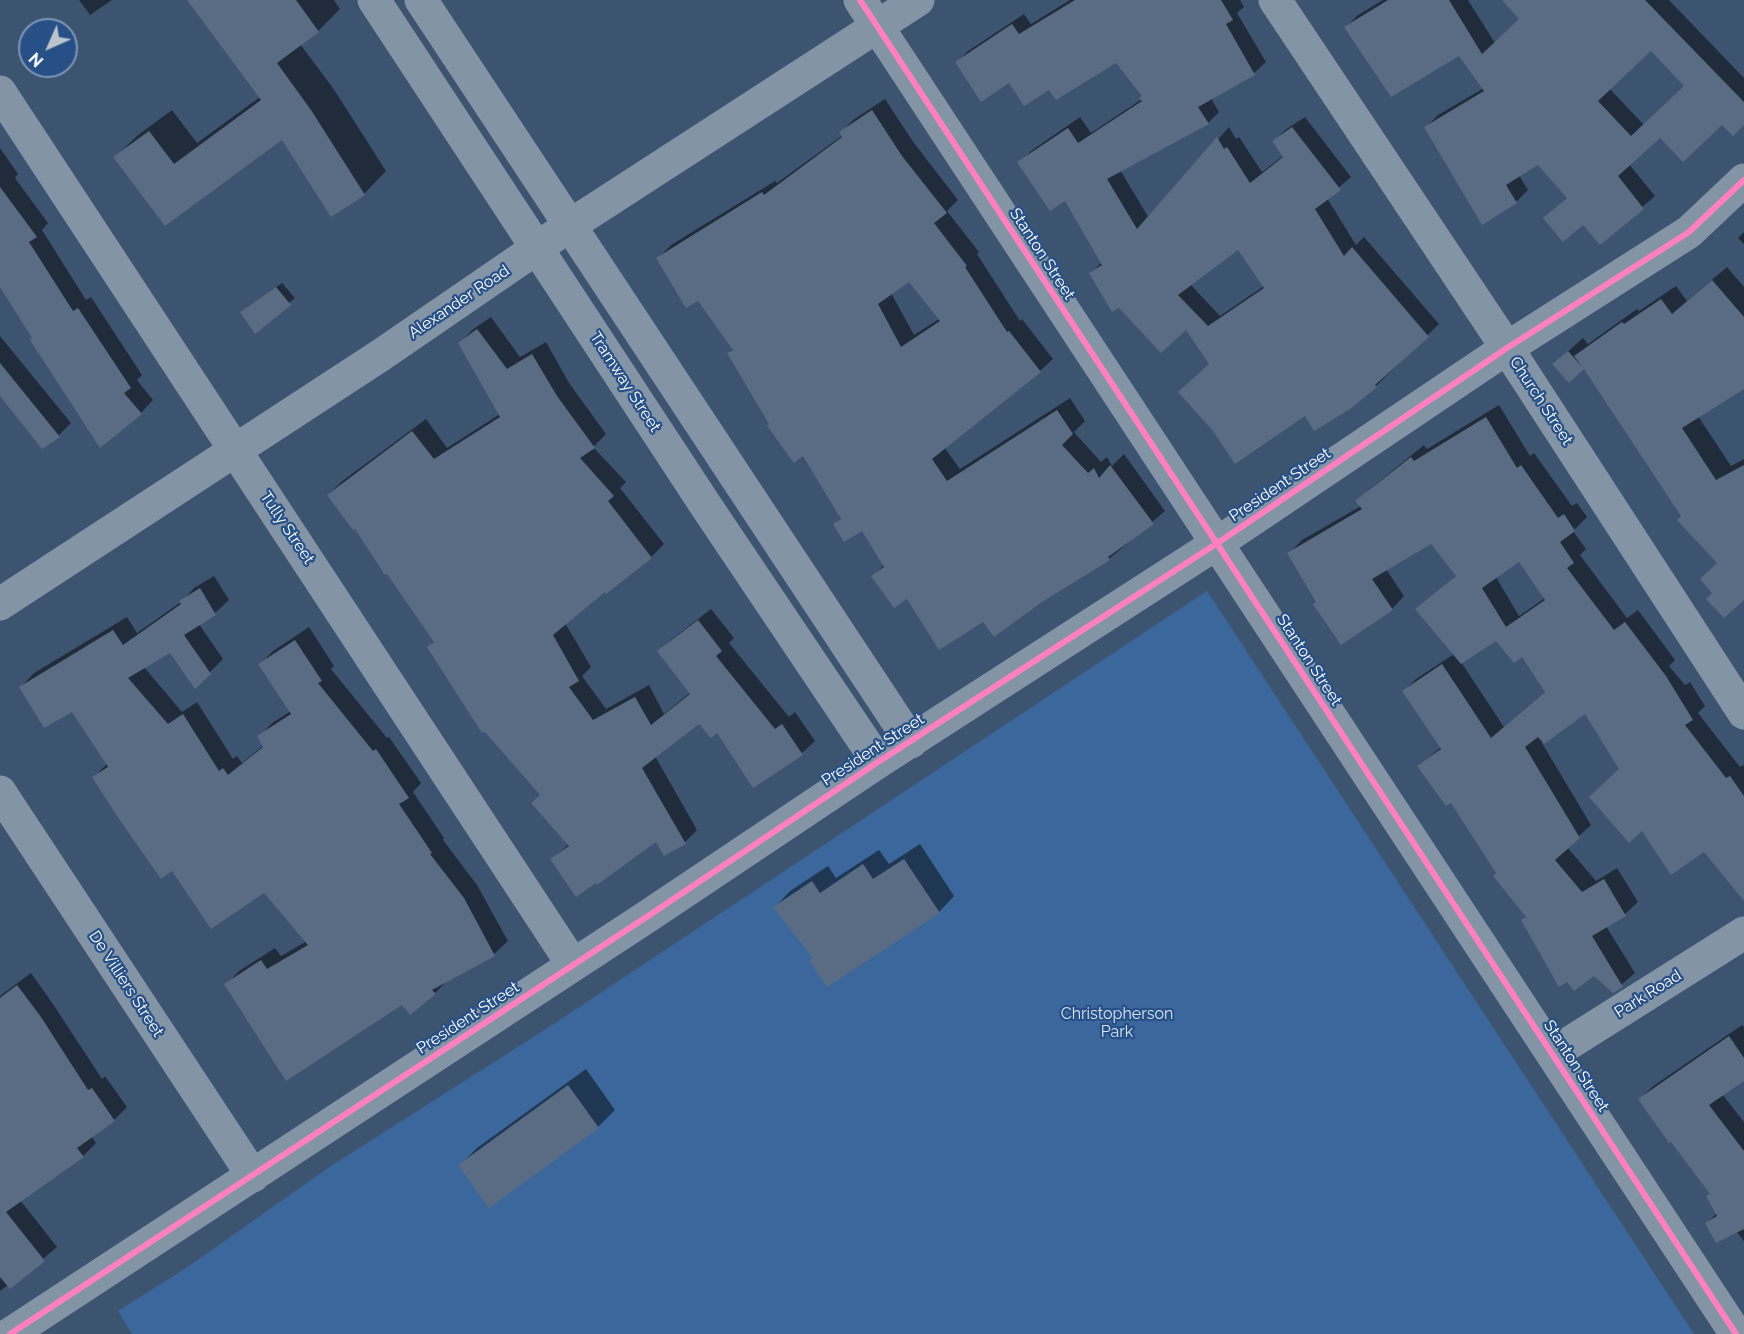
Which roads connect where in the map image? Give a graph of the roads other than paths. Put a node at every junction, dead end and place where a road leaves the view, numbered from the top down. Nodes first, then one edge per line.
1 (374, 0) edge
2 (421, 0) edge
3 (918, 0) edge
4 (1275, 0) edge
5 (869, 13) edge
6 (0, 92) edge
7 (1744, 180) edge
8 (569, 226) junction
9 (537, 248) junction
10 (1507, 348) junction
11 (235, 450) junction
12 (742, 488) junction
13 (708, 509) junction
14 (1216, 544) junction
15 (0, 604) edge
16 (1744, 713) edge
17 (911, 742) junction
18 (878, 762) junction
19 (0, 792) edge
20 (1744, 933) edge
21 (573, 965) junction
22 (1552, 1054) junction
23 (253, 1176) junction
24 (10, 1334) edge
25 (1736, 1334) edge

1 - 9 street, Tramway Street
2 - 8 street
3 - 5 street, Alexander Road
4 - 10 street, Church Street
5 - 8 street, Alexander Road
5 - 14 street, Stanton Street
6 - 11 street, Tully Street
7 - 10 street, President Street
8 - 9 street, Alexander Road
8 - 12 street
9 - 11 street, Alexander Road
9 - 13 street, Tramway Street
10 - 14 street, President Street
10 - 16 street, Church Street
11 - 15 street, Alexander Road
11 - 21 street, Tully Street
12 - 13 street
12 - 17 street
13 - 18 street, Tramway Street
14 - 17 street, President Street
14 - 22 street, Stanton Street
17 - 18 street, President Street
18 - 21 street, President Street
19 - 23 street, De Villiers Street
20 - 22 street, Park Road
21 - 23 street, President Street
22 - 25 street, Stanton Street
23 - 24 street, President Street

